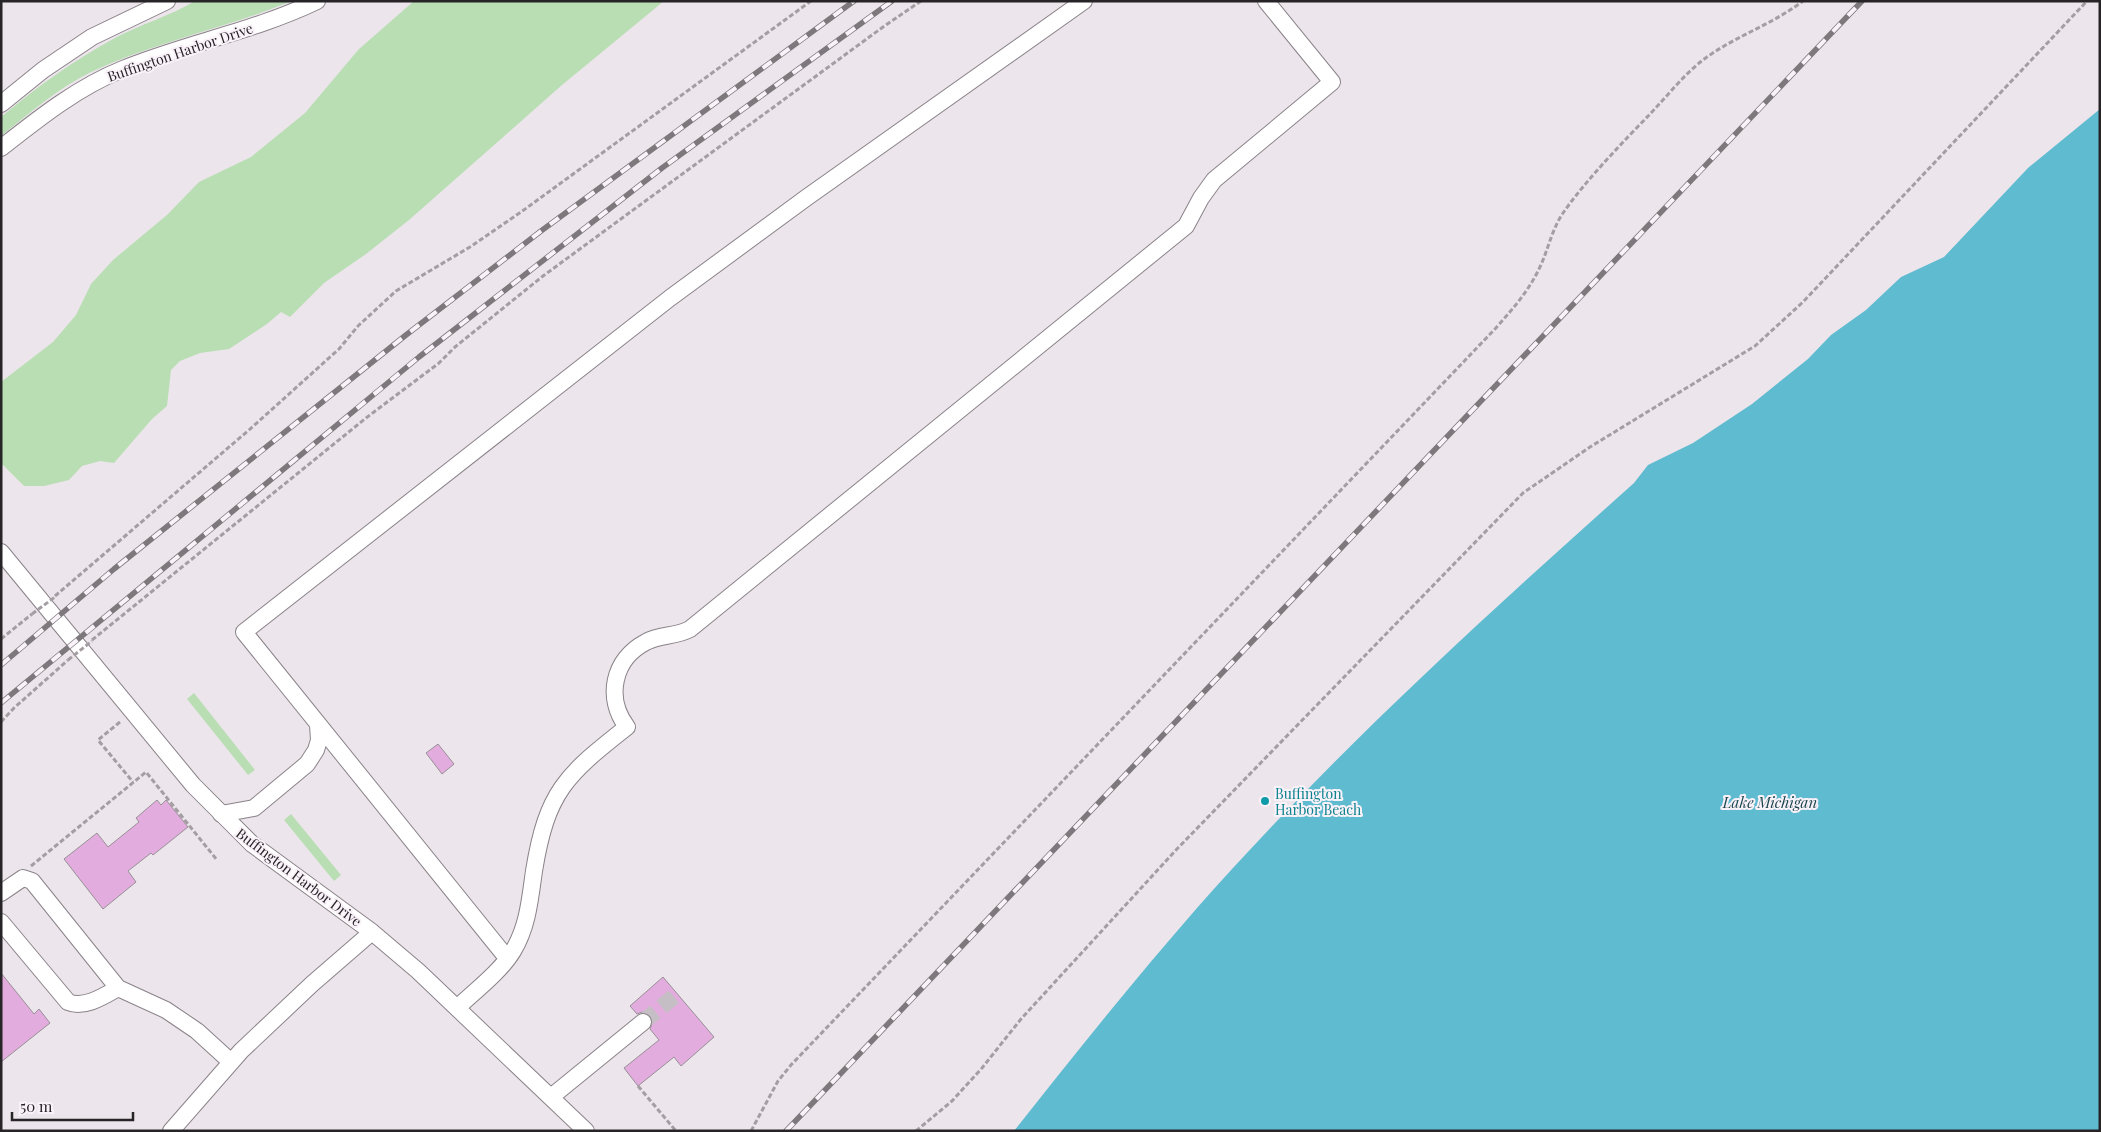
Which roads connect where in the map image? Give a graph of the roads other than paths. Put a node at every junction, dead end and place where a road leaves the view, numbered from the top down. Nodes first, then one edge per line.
1 (1084, 1) edge
2 (1266, 1) edge
3 (165, 2) edge
4 (316, 2) edge
5 (1, 104) edge
6 (1, 148) edge
7 (1, 552) edge
8 (318, 725) junction
9 (221, 814) junction
10 (1, 893) edge
11 (1, 922) edge
12 (372, 932) junction
13 (507, 958) junction
14 (118, 988) junction
15 (457, 1008) junction
16 (643, 1022) tunnel mouth
17 (232, 1062) junction
18 (551, 1097) junction
19 (171, 1131) edge
20 (586, 1131) edge

1 - 8 street
2 - 13 street
3 - 5 street
4 - 6 street, Buffington Harbor Drive
7 - 9 street, Buffington Harbor Drive
8 - 9 street
8 - 13 street
9 - 12 street, Buffington Harbor Drive
10 - 14 street
11 - 14 street
12 - 15 street, Buffington Harbor Drive
12 - 17 street
13 - 15 street
14 - 17 street
15 - 18 street, Buffington Harbor Drive
16 - 18 street
17 - 19 street
18 - 20 street, Buffington Harbor Drive

